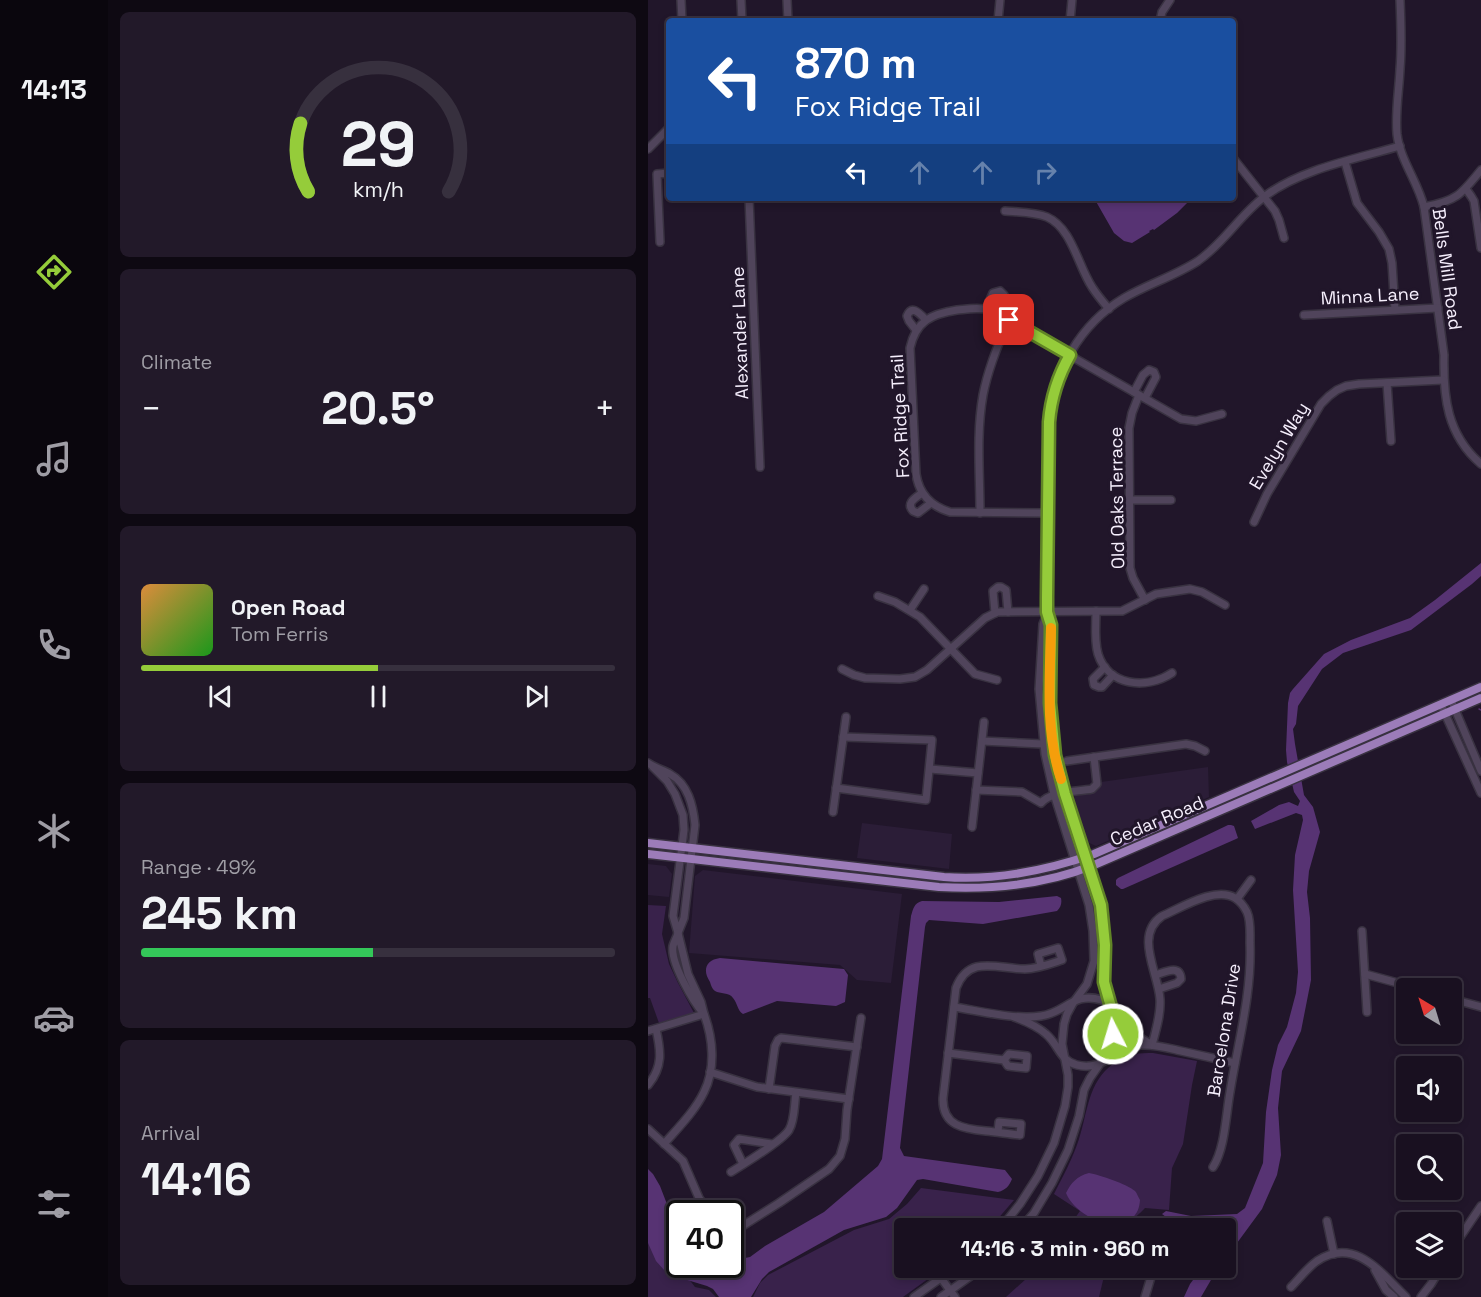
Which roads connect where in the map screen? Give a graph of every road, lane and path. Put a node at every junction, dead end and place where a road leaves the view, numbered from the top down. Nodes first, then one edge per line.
1 (681, 0) edge
2 (741, 0) edge
3 (787, 0) edge
4 (1000, 0) edge
5 (1072, 0) edge
6 (1170, 0) edge
7 (1400, 0) edge
8 (682, 18) edge
9 (742, 18) edge
10 (788, 18) edge
11 (998, 18) edge
12 (1070, 18) edge
13 (1161, 18) edge
14 (666, 131) edge
15 (1400, 146) junction
16 (648, 149) edge
17 (1236, 162) edge
18 (1345, 162) junction
19 (1481, 170) edge
20 (666, 173) edge
21 (1466, 189) junction
22 (1264, 198) junction
23 (749, 201) edge
24 (1424, 207) junction
25 (1005, 211) dead end
26 (1480, 233) edge
27 (1284, 238) dead end
28 (660, 242) dead end
29 (1481, 248) edge
30 (1438, 308) junction
31 (986, 309) junction
32 (1109, 309) junction
33 (1395, 310) junction
34 (998, 314) junction
35 (1304, 315) dead end
36 (926, 320) junction
37 (1009, 320) junction
38 (916, 330) junction
39 (1070, 355) junction
40 (1443, 380) junction
41 (1388, 383) junction
42 (1139, 395) junction
43 (1222, 414) dead end
44 (1391, 441) dead end
45 (1481, 464) edge
46 (760, 467) dead end
47 (922, 493) junction
48 (1130, 500) junction
49 (1171, 500) dead end
50 (931, 503) junction
51 (980, 513) junction
52 (1048, 513) junction
53 (1254, 522) dead end
54 (924, 589) dead end
55 (878, 596) dead end
56 (1144, 600) junction
57 (1225, 605) dead end
58 (910, 610) junction
59 (1096, 611) junction
60 (1008, 612) junction
61 (1047, 612) junction
62 (995, 613) junction
63 (951, 649) junction
64 (1105, 667) junction
65 (842, 669) dead end
66 (1172, 673) dead end
67 (1113, 675) junction
68 (997, 680) dead end
69 (1481, 687) edge
70 (1481, 698) edge
71 (1451, 700) junction
72 (1441, 705) junction
73 (1454, 709) junction
74 (1445, 714) junction
75 (846, 717) dead end
76 (984, 722) dead end
77 (843, 737) junction
78 (982, 741) junction
79 (1043, 744) junction
80 (1204, 751) dead end
81 (1094, 757) junction
82 (1067, 761) dead end
83 (651, 765) edge
84 (930, 769) junction
85 (1481, 771) edge
86 (978, 773) junction
87 (836, 788) junction
88 (1480, 789) edge
89 (976, 790) junction
90 (1060, 794) junction
91 (832, 812) dead end
92 (972, 827) dead end
93 (648, 843) edge
94 (682, 847) junction
95 (692, 848) junction
96 (648, 854) edge
97 (1085, 857) junction
98 (680, 858) junction
99 (690, 859) junction
100 (1075, 861) junction
101 (1088, 868) junction
102 (1078, 871) junction
103 (1251, 880) dead end
104 (1236, 899) junction
105 (1362, 931) dead end
106 (678, 933) junction
107 (1041, 966) dead end
108 (1365, 974) junction
109 (1156, 975) junction
110 (1396, 983) edge
111 (1159, 989) junction
112 (1076, 1000) junction
113 (1462, 1002) edge
114 (954, 1006) junction
115 (1110, 1006) junction
116 (1481, 1007) edge
117 (1367, 1012) dead end
118 (704, 1014) junction
119 (1014, 1017) junction
120 (861, 1018) dead end
121 (656, 1029) junction
122 (648, 1031) edge
123 (1152, 1045) junction
124 (857, 1047) junction
125 (948, 1053) junction
126 (1004, 1060) dead end
127 (1065, 1060) junction
128 (1101, 1063) junction
129 (1235, 1063) junction
130 (710, 1072) junction
131 (648, 1085) edge
132 (769, 1089) junction
133 (796, 1093) junction
134 (849, 1099) junction
135 (648, 1129) edge
136 (998, 1132) dead end
137 (664, 1144) junction
138 (772, 1144) junction
139 (743, 1164) junction
140 (1214, 1167) dead end
141 (731, 1172) dead end
142 (700, 1200) edge
143 (1481, 1206) edge
144 (1009, 1218) edge
145 (1028, 1218) edge
146 (1327, 1221) dead end
147 (744, 1225) edge
148 (1462, 1234) edge
149 (1334, 1254) junction
150 (1373, 1265) junction
151 (941, 1278) joint
152 (970, 1278) edge
153 (1151, 1278) edge
154 (1435, 1278) edge
155 (1291, 1287) dead end
156 (952, 1294) edge
157 (914, 1297) edge
158 (941, 1297) edge
159 (1145, 1297) edge
160 (1394, 1297) edge
161 (1406, 1297) edge
162 (1421, 1297) edge

1 - 8 street
2 - 9 street
3 - 10 street
4 - 11 street
5 - 12 street
6 - 13 street
7 - 15 street, Bells Mill Road
14 - 16 street
15 - 18 street
15 - 24 street, Bells Mill Road
17 - 22 street
18 - 22 street
18 - 33 street
19 - 21 street
20 - 28 street
21 - 24 street
21 - 26 street
22 - 27 street
22 - 32 street
23 - 46 street, Alexander Lane
24 - 30 street, Bells Mill Road
25 - 32 street
26 - 29 street
30 - 33 street, Minna Lane
30 - 40 street, Bells Mill Road
31 - 34 street, Fox Ridge Trail
31 - 34 street
31 - 36 street, Fox Ridge Trail
32 - 39 street
33 - 35 street, Minna Lane
34 - 37 street, Fox Ridge Trail
36 - 38 street, Fox Ridge Trail
36 - 38 street
37 - 39 street, Fox Ridge Trail
37 - 51 street
38 - 47 street, Fox Ridge Trail
39 - 42 street, Fox Ridge Trail
39 - 52 street
40 - 41 street, Evelyn Way
40 - 45 street, Bells Mill Road
41 - 44 street
41 - 53 street, Evelyn Way
42 - 43 street, Fox Ridge Trail
42 - 48 street, Old Oaks Terrace
47 - 50 street, Fox Ridge Trail
47 - 50 street
48 - 49 street
48 - 56 street, Old Oaks Terrace
50 - 51 street, Fox Ridge Trail
51 - 52 street, Fox Ridge Trail
52 - 61 street
54 - 58 street
55 - 58 street
56 - 57 street
56 - 59 street
58 - 63 street
59 - 61 street
59 - 64 street
60 - 61 street
60 - 62 street
60 - 62 street
61 - 79 street
61 - 90 street
62 - 63 street
63 - 65 street
63 - 68 street
64 - 67 street
64 - 67 street
66 - 67 street
69 - 71 main road, Cedar Road
70 - 73 main road, Cedar Road
71 - 72 main road, Cedar Road
71 - 73 street
72 - 74 street
72 - 97 main road, Cedar Road
73 - 74 main road, Cedar Road
73 - 85 street
74 - 88 street
74 - 101 main road, Cedar Road
75 - 77 street
76 - 78 street
77 - 84 street
77 - 87 street
78 - 79 street
78 - 86 street
79 - 90 street
80 - 81 street
81 - 82 street
81 - 90 street
83 - 94 street
83 - 95 street
84 - 86 street
84 - 87 street
86 - 89 street
87 - 91 street
89 - 90 street
89 - 92 street
90 - 97 street
90 - 100 street
93 - 94 main road, Cedar Road
94 - 95 main road, Cedar Road
94 - 98 street
95 - 99 street
95 - 100 main road, Cedar Road
96 - 98 main road, Cedar Road
97 - 100 main road, Cedar Road
97 - 101 street
98 - 99 main road, Cedar Road
98 - 106 street
99 - 102 main road, Cedar Road
99 - 106 street
100 - 102 street
101 - 102 main road, Cedar Road
101 - 115 street
102 - 112 street
103 - 104 street
104 - 109 street
104 - 129 street, Barcelona Drive
105 - 108 street
106 - 118 street
107 - 114 street
108 - 110 street
108 - 117 street
109 - 111 street
109 - 111 street
111 - 123 street
112 - 115 street
112 - 119 street
112 - 127 street
113 - 116 street
114 - 119 street
114 - 125 street
115 - 123 street
115 - 128 street
118 - 121 street
118 - 130 street
119 - 127 street
120 - 124 street
121 - 122 street
121 - 131 street
123 - 128 street
123 - 129 street
124 - 132 street
124 - 134 street
125 - 126 street
125 - 136 street
127 - 128 street
127 - 144 street
128 - 145 street
129 - 140 street, Barcelona Drive
130 - 132 street
130 - 137 street
132 - 133 street
133 - 134 street
133 - 138 street
134 - 147 street
135 - 137 street
137 - 142 street
138 - 139 street
138 - 139 street
139 - 141 street
143 - 148 street
146 - 149 street
149 - 150 street
149 - 155 street
150 - 160 street
150 - 161 street
151 - 156 street
151 - 157 street
152 - 156 street
153 - 159 street
154 - 162 street
156 - 158 street

